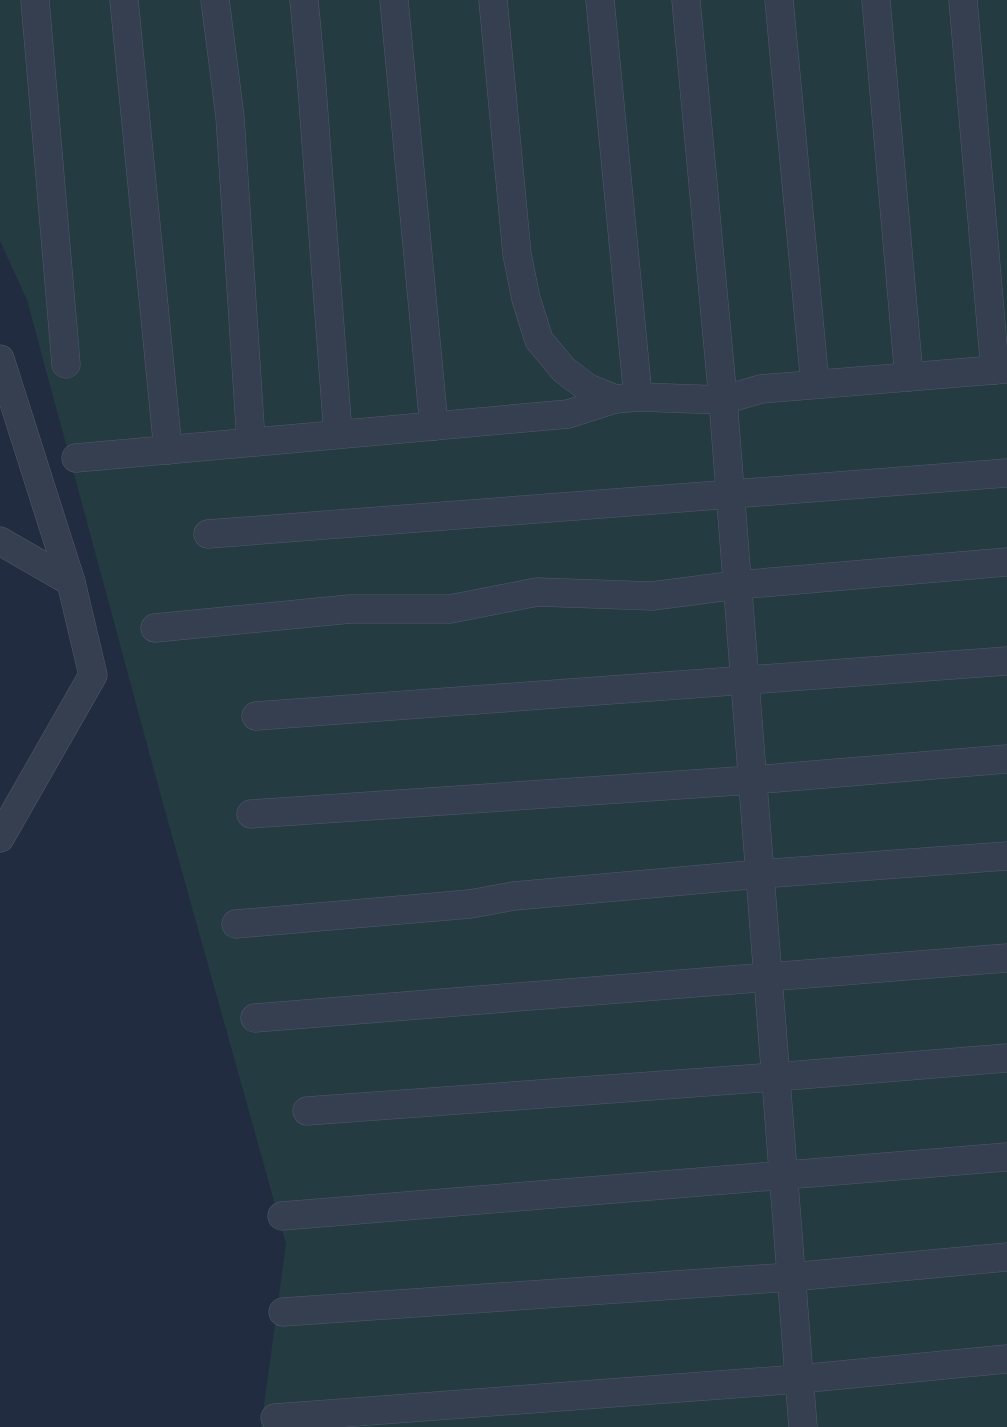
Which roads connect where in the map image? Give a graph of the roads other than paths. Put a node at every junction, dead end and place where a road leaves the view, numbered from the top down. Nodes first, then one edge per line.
1 (34, 0) edge
2 (124, 0) edge
3 (215, 0) edge
4 (304, 0) edge
5 (394, 0) edge
6 (493, 0) edge
7 (600, 0) edge
8 (686, 0) edge
9 (779, 0) edge
10 (876, 0) edge
11 (963, 0) edge
12 (0, 359) edge
13 (66, 364) dead end
14 (1001, 370) edge
15 (909, 377) junction
16 (815, 384) junction
17 (627, 398) junction
18 (723, 400) junction
19 (434, 426) junction
20 (338, 434) junction
21 (251, 442) junction
22 (168, 450) junction
23 (76, 458) dead end
24 (1007, 473) edge
25 (730, 494) junction
26 (208, 534) dead end
27 (0, 541) edge
28 (1007, 562) edge
29 (72, 582) junction
30 (737, 585) junction
31 (155, 628) dead end
32 (1007, 661) edge
33 (745, 681) junction
34 (256, 716) dead end
35 (1007, 759) edge
36 (752, 780) junction
37 (251, 814) dead end
38 (2, 830) edge
39 (1007, 856) edge
40 (760, 874) junction
41 (236, 924) dead end
42 (1007, 958) edge
43 (768, 978) junction
44 (255, 1018) dead end
45 (1007, 1058) edge
46 (776, 1077) junction
47 (307, 1111) dead end
48 (1007, 1157) edge
49 (783, 1175) junction
50 (282, 1216) dead end
51 (1007, 1257) edge
52 (791, 1277) junction
53 (284, 1312) dead end
54 (1007, 1359) edge
55 (799, 1379) junction
56 (275, 1418) dead end
57 (803, 1427) edge

1 - 13 street
2 - 22 street
3 - 21 street
4 - 20 street
5 - 19 street
6 - 17 street
7 - 17 street
8 - 18 street
9 - 16 street
10 - 15 street
11 - 14 street
12 - 29 street
14 - 15 street
15 - 16 street
16 - 18 street
17 - 18 street
17 - 19 street
18 - 25 street
19 - 20 street
20 - 21 street
21 - 22 street
22 - 23 street
24 - 25 street
25 - 26 street
25 - 30 street
27 - 29 street
28 - 30 street
29 - 38 street
30 - 31 street
30 - 33 street
32 - 33 street
33 - 34 street
33 - 36 street
35 - 36 street
36 - 37 street
36 - 40 street
39 - 40 street
40 - 41 street
40 - 43 street
42 - 43 street
43 - 44 street
43 - 46 street
45 - 46 street
46 - 47 street
46 - 49 street
48 - 49 street
49 - 50 street
49 - 52 street
51 - 52 street
52 - 53 street
52 - 55 street
54 - 55 street
55 - 56 street
55 - 57 street

